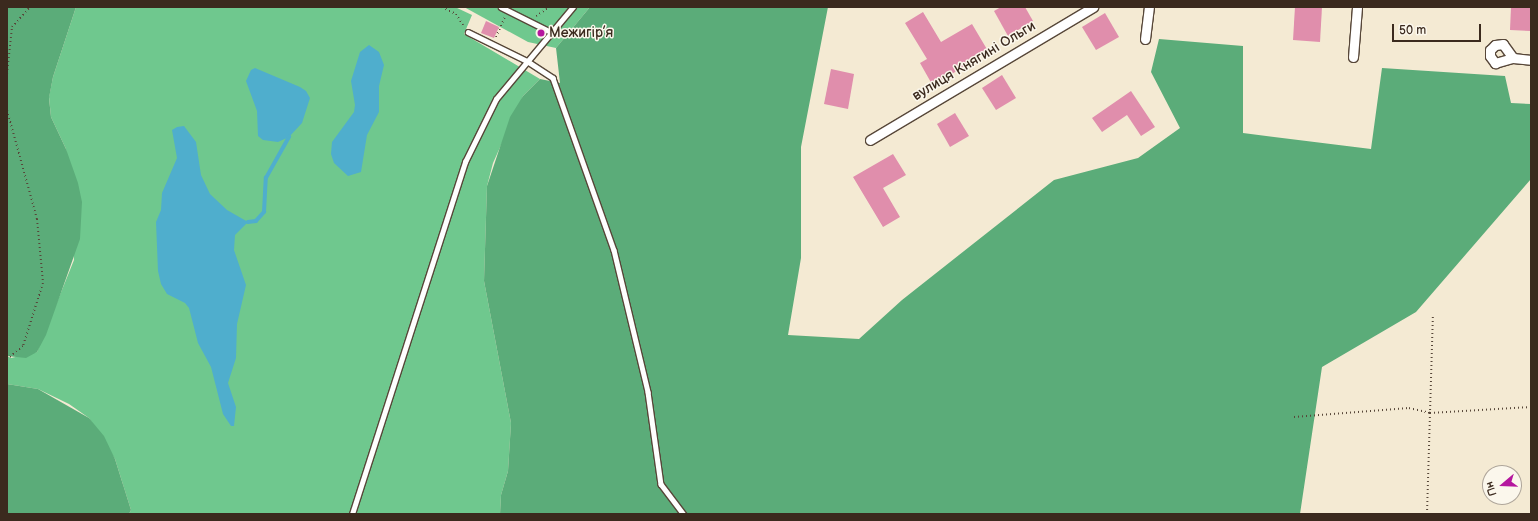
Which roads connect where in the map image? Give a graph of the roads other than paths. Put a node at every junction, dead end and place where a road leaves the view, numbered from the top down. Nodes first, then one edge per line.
1 (501, 7) edge
2 (573, 7) edge
3 (1093, 7) edge
4 (1149, 7) edge
5 (1357, 7) edge
6 (468, 32) road end
7 (551, 32) junction
8 (1145, 39) dead end
9 (1353, 57) dead end
10 (1513, 58) dead end
11 (1531, 60) edge
12 (527, 61) junction
13 (870, 140) dead end
14 (352, 514) edge
15 (684, 514) edge

1 - 7 lane
2 - 7 lane
3 - 13 street, вулиця Княгині Ольги
4 - 8 street
5 - 9 street
6 - 12 lane
7 - 12 lane
10 - 11 street
12 - 14 lane
12 - 15 lane

